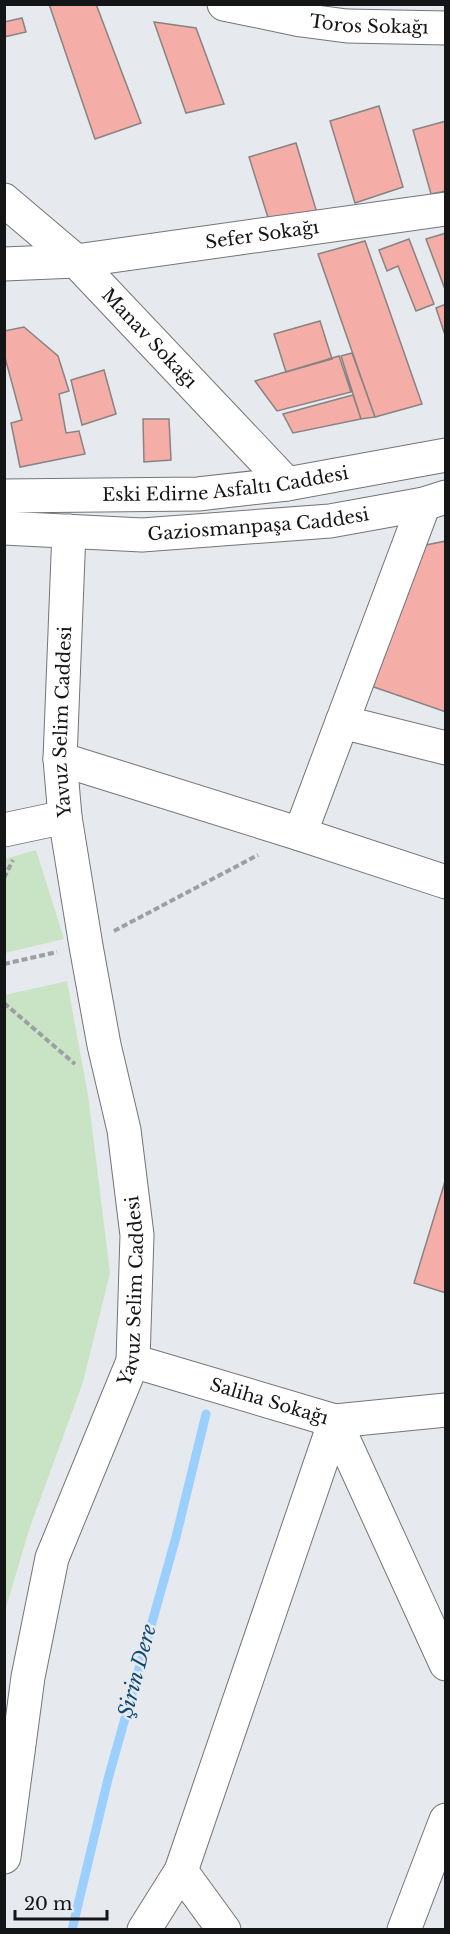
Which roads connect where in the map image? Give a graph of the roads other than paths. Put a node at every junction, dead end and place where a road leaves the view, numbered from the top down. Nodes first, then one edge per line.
1 (226, 5) edge
2 (396, 16) edge
3 (446, 28) edge
4 (4, 200) edge
5 (446, 209) edge
6 (76, 261) junction
7 (4, 264) edge
8 (446, 455) edge
9 (286, 484) junction
10 (4, 496) edge
11 (434, 501) edge
12 (4, 528) edge
13 (69, 531) junction
14 (342, 722) junction
15 (446, 748) edge
16 (60, 759) junction
17 (65, 817) junction
18 (4, 830) edge
19 (300, 834) junction
20 (446, 882) edge
21 (133, 1361) junction
22 (446, 1410) edge
23 (335, 1421) junction
24 (446, 1664) edge
25 (446, 1820) edge
26 (4, 1857) edge
27 (181, 1871) junction
28 (144, 1929) edge
29 (224, 1929) edge
30 (404, 1929) edge

1 - 2 street, Toros Sokağı
2 - 3 street, Toros Sokağı
4 - 6 street, Manav Sokağı
5 - 6 street, Sefer Sokağı
6 - 7 street, Sefer Sokağı
6 - 9 street, Manav Sokağı
8 - 9 street, Eski Edirne Asfaltı Caddesi
9 - 10 street, Eski Edirne Asfaltı Caddesi
11 - 13 street, Gaziosmanpaşa Caddesi
11 - 14 street
12 - 13 street
13 - 16 street, Yavuz Selim Caddesi
14 - 15 street
14 - 19 street
16 - 17 street, Yavuz Selim Caddesi
16 - 19 street
17 - 18 street
17 - 21 street, Yavuz Selim Caddesi
19 - 20 street
21 - 23 street, Saliha Sokağı
21 - 26 street, Yavuz Selim Caddesi
22 - 23 street, Saliha Sokağı
23 - 24 street
23 - 27 street
25 - 30 street
27 - 28 street
27 - 29 street

